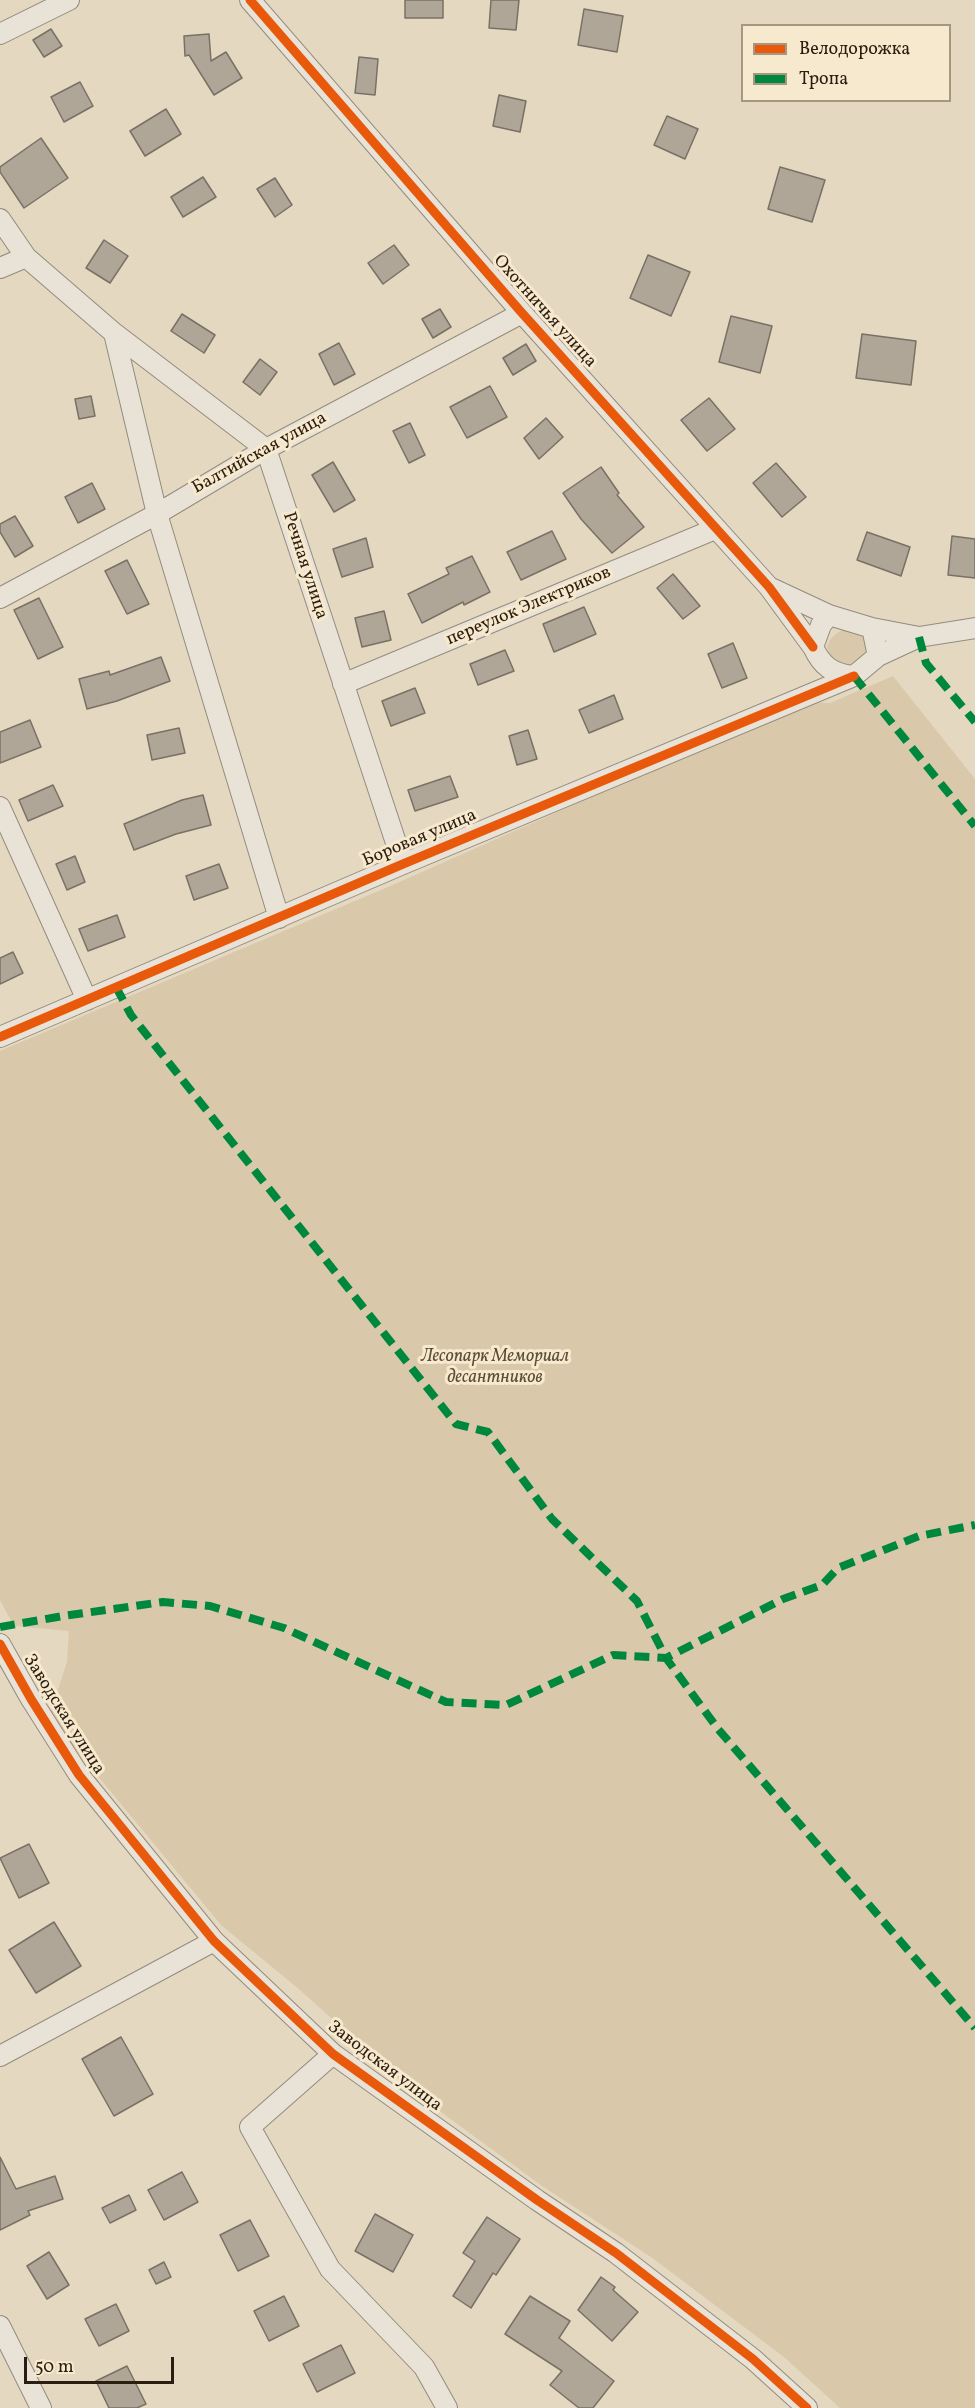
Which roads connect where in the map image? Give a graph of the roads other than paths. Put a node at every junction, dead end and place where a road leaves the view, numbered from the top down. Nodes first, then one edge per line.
1 (69, 0) edge
2 (250, 0) edge
3 (0, 34) edge
4 (0, 219) edge
5 (26, 257) junction
6 (0, 268) edge
7 (522, 314) junction
8 (114, 333) junction
9 (266, 449) junction
10 (157, 514) junction
11 (715, 529) junction
12 (769, 587) junction
13 (0, 598) edge
14 (829, 615) junction
15 (872, 628) junction
16 (975, 628) edge
17 (919, 637) junction
18 (816, 654) junction
19 (878, 656) junction
20 (854, 676) junction
21 (343, 684) junction
22 (822, 688) junction
23 (0, 807) edge
24 (403, 864) junction
25 (279, 918) junction
26 (87, 1000) junction
27 (0, 1037) edge
28 (0, 1644) edge
29 (214, 1941) junction
30 (333, 2054) junction
31 (0, 2056) edge
32 (0, 2326) edge
33 (42, 2408) edge
34 (447, 2408) edge
35 (807, 2408) edge

1 - 3 street
2 - 7 street, Охотничья улица
4 - 5 street
5 - 6 street
5 - 8 street
7 - 9 street, Балтийская улица
7 - 11 street, Охотничья улица
8 - 9 street
8 - 10 street
9 - 10 street, Балтийская улица
9 - 21 street, Речная улица
10 - 13 street, Балтийская улица
10 - 25 street
11 - 12 street, Охотничья улица
11 - 21 street, переулок Электриков
12 - 14 street, Охотничья улица
12 - 18 street, Охотничья улица
14 - 15 street
14 - 18 street
15 - 17 street
15 - 19 street
16 - 17 street
17 - 19 street
18 - 20 street
18 - 22 street
19 - 20 street
20 - 22 street, Боровая улица
21 - 24 street, Речная улица
22 - 24 street, Боровая улица
23 - 26 street
24 - 25 street, Боровая улица
25 - 26 street, Боровая улица
26 - 27 street, Боровая улица
28 - 29 street, Заводская улица
29 - 30 street, Заводская улица
29 - 31 street
30 - 34 street
30 - 35 street, Заводская улица
32 - 33 street

